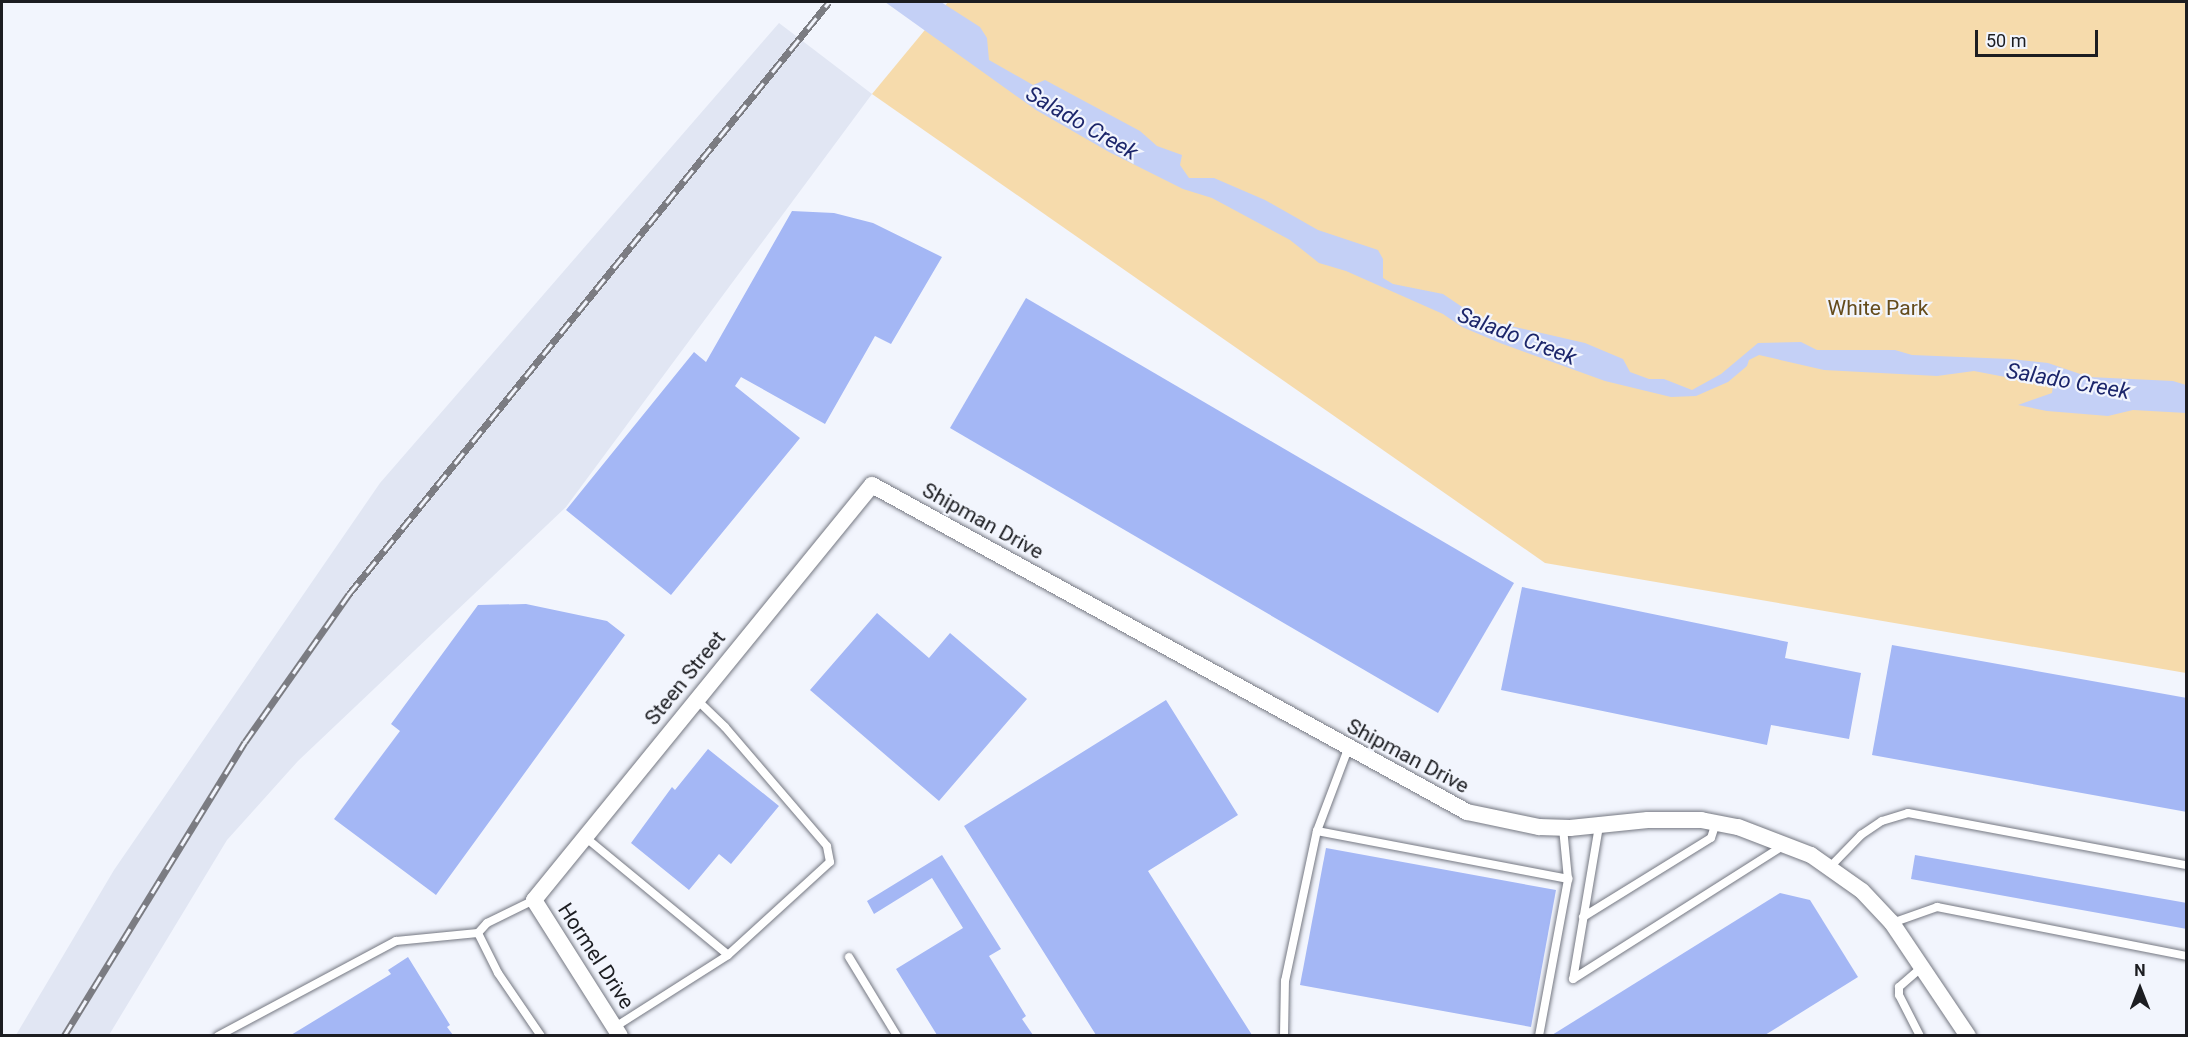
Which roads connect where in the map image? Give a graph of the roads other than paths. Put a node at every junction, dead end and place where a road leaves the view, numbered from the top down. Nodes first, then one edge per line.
1 (872, 485) joint
2 (697, 700) junction
3 (1348, 749) junction
4 (1716, 823) junction
5 (1599, 826) junction
6 (1563, 828) junction
7 (1317, 831) junction
8 (585, 837) junction
9 (1787, 843) junction
10 (2187, 865) edge
11 (1830, 867) junction
12 (1568, 879) junction
13 (534, 900) junction
14 (1583, 917) junction
15 (1892, 923) junction
16 (478, 933) junction
17 (728, 955) junction
18 (2187, 956) edge
19 (849, 957) dead end
20 (1923, 965) junction
21 (618, 1031) edge
22 (218, 1035) edge
23 (540, 1035) edge
24 (897, 1035) edge
25 (1284, 1035) edge
26 (1539, 1035) edge
27 (1920, 1035) edge
28 (1968, 1035) edge

1 - 2 street, Steen Street
1 - 3 street, Shipman Drive
2 - 8 street, Steen Street
2 - 17 lane
3 - 6 street, Shipman Drive
3 - 7 lane
4 - 5 street, Shipman Drive
4 - 9 street, Shipman Drive
4 - 14 lane
5 - 6 street, Shipman Drive
5 - 14 lane
6 - 12 lane
7 - 12 lane
7 - 25 lane
8 - 13 street, Steen Street
8 - 17 lane
9 - 11 street, Shipman Drive
9 - 14 lane
10 - 11 lane
11 - 15 street, Shipman Drive
12 - 26 lane
13 - 16 lane
13 - 21 street, Hormel Drive
15 - 18 lane
15 - 20 street, Shipman Drive
16 - 22 lane
16 - 23 lane
17 - 21 lane
19 - 24 lane
20 - 27 lane
20 - 28 street, Shipman Drive

